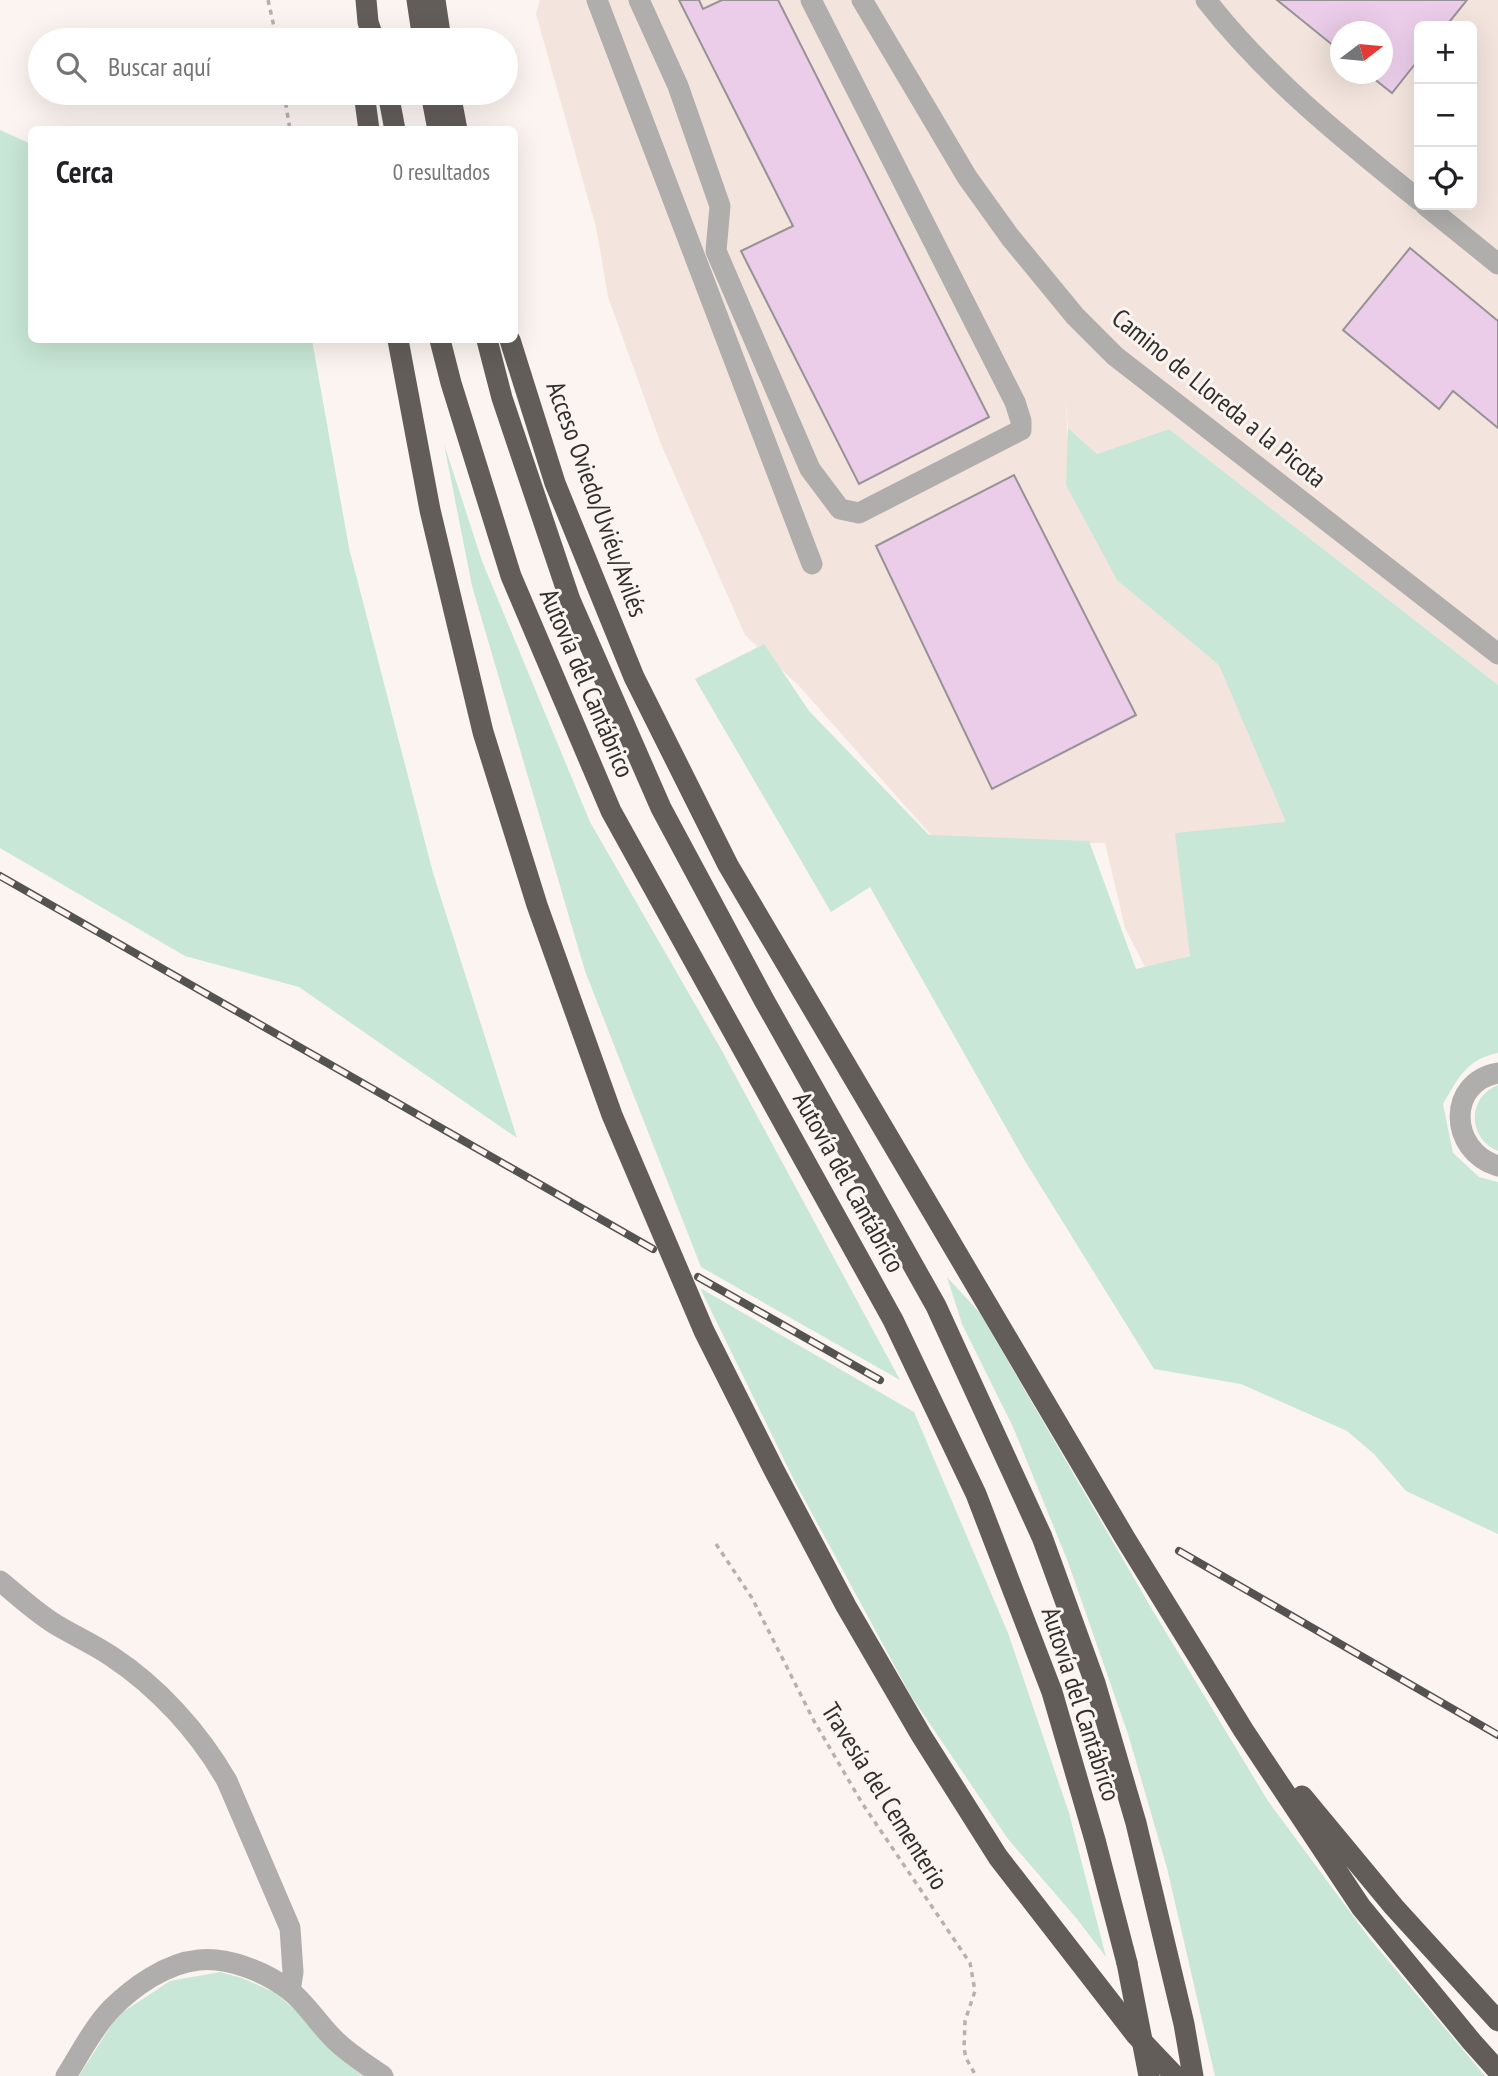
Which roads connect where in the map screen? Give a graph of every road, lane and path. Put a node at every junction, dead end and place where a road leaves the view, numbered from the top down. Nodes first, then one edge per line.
1 (268, 0) edge
2 (366, 0) edge
3 (417, 0) edge
4 (435, 0) edge
5 (597, 0) edge
6 (639, 0) edge
7 (811, 0) edge
8 (862, 0) edge
9 (1206, 0) edge
10 (274, 28) edge
11 (368, 28) edge
12 (421, 28) edge
13 (439, 28) edge
14 (286, 105) edge
15 (366, 105) edge
16 (390, 105) edge
17 (433, 105) edge
18 (452, 105) edge
19 (289, 126) edge
20 (368, 126) edge
21 (394, 126) edge
22 (437, 126) edge
23 (456, 126) edge
24 (1414, 196) edge
25 (1431, 210) edge
26 (1498, 264) edge
27 (399, 343) edge
28 (441, 343) edge
29 (488, 343) edge
30 (511, 343) edge
31 (812, 565) dead end
32 (1497, 651) edge
33 (1498, 1073) edge
34 (1498, 1166) edge
35 (716, 1544) dead end
36 (0, 1581) edge
37 (1244, 1731) junction
38 (290, 1991) junction
39 (1498, 2021) edge
40 (1498, 2071) edge
41 (66, 2076) edge
42 (383, 2076) edge
43 (976, 2076) edge
44 (1149, 2076) edge
45 (1175, 2076) edge
46 (1193, 2076) edge

1 - 10 path
2 - 11 highway
3 - 12 highway
4 - 13 highway
5 - 31 street
6 - 7 street
8 - 32 street, Camino de Lloreda a la Picota
9 - 24 street
14 - 19 path
15 - 20 highway
16 - 21 highway
17 - 22 highway
18 - 23 highway
25 - 26 street
27 - 45 highway
28 - 44 highway, Autovía del Cantábrico, bridge
29 - 46 highway, Autovía del Cantábrico
30 - 37 highway, Acceso Oviedo/Uviéu/Avilés
33 - 34 street
35 - 43 path, Travesía del Cementerio
36 - 38 street
37 - 39 highway
37 - 40 highway
38 - 41 street
38 - 42 street

